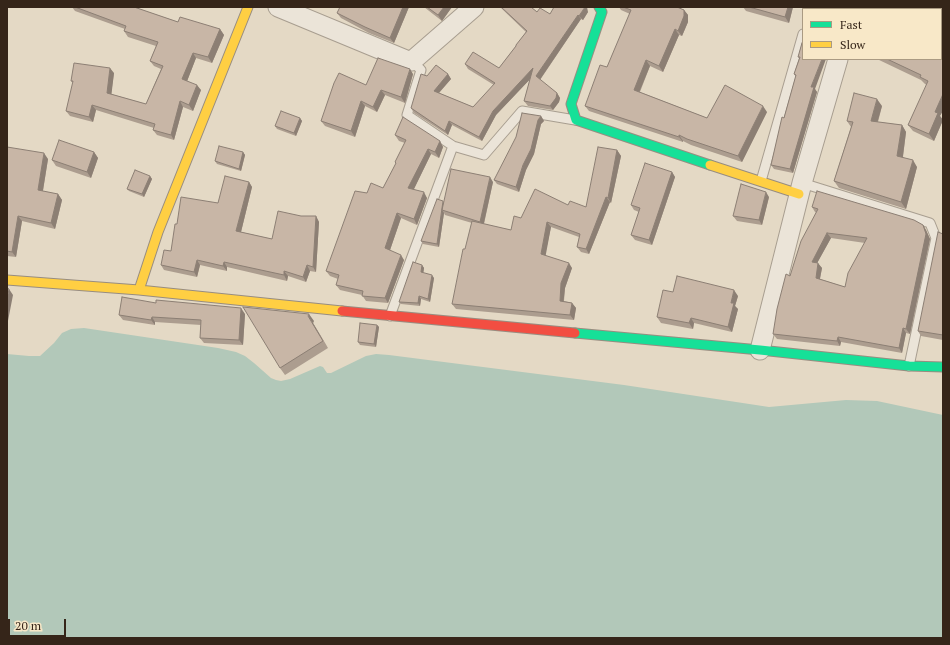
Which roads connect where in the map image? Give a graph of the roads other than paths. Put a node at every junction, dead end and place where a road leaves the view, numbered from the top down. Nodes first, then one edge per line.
1 (248, 7) edge
2 (278, 7) edge
3 (474, 7) edge
4 (599, 7) edge
5 (802, 38) edge
6 (838, 60) edge
7 (412, 61) junction
8 (576, 120) junction
9 (453, 146) junction
10 (761, 181) junction
11 (800, 188) junction
12 (7, 280) edge
13 (139, 290) junction
14 (390, 316) junction
15 (760, 350) junction
16 (909, 366) junction
17 (943, 367) edge

1 - 13 street
2 - 7 street
3 - 7 street
4 - 8 street
5 - 10 lane
6 - 11 street
7 - 9 lane
8 - 9 lane
8 - 10 street
9 - 14 lane
10 - 11 street
11 - 15 street
11 - 16 lane
12 - 13 street
13 - 14 street
14 - 15 street
15 - 16 street
16 - 17 street

